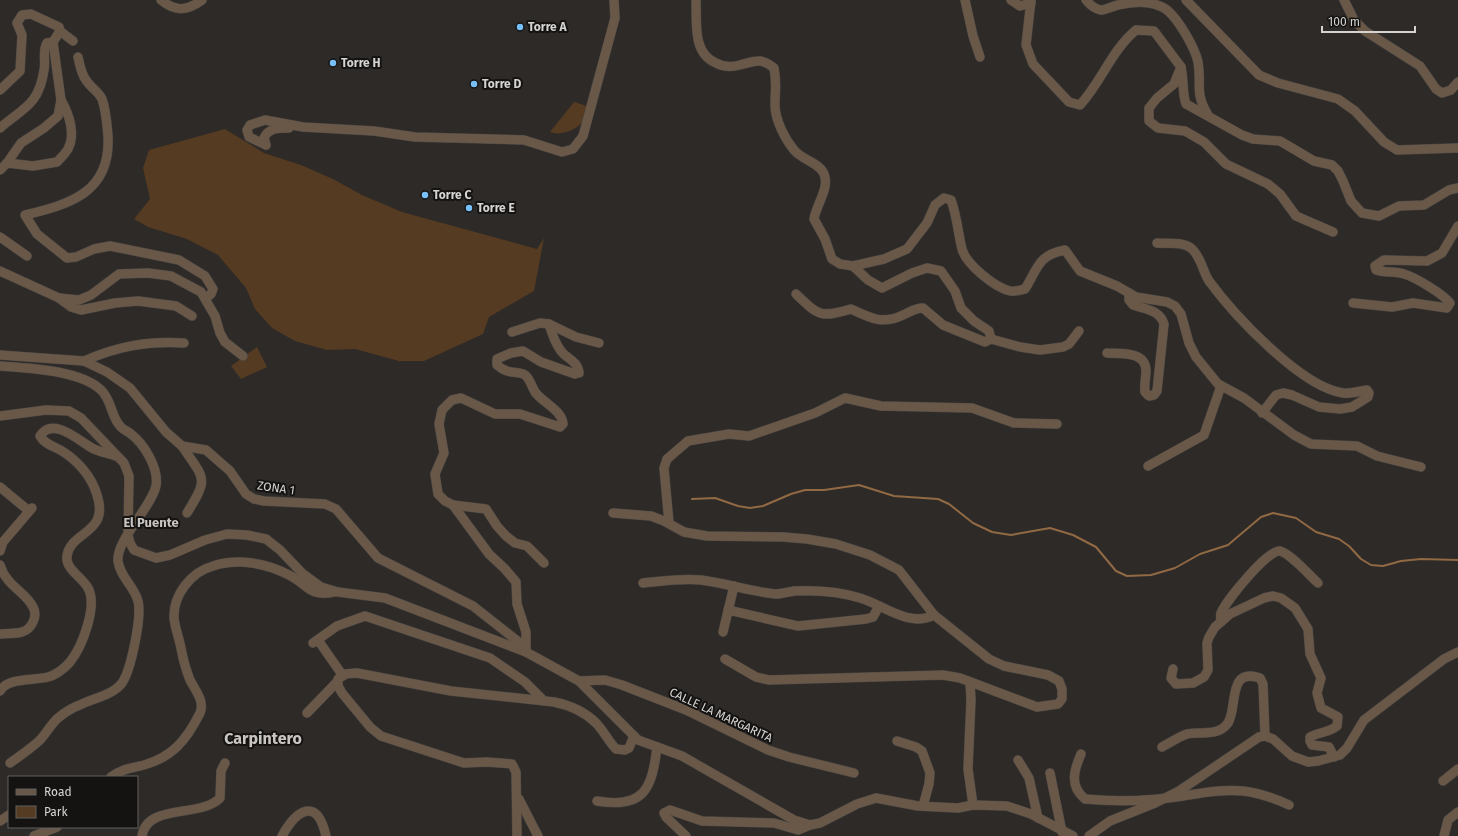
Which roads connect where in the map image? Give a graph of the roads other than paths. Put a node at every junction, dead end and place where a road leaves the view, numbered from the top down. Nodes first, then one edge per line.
1 (161, 0) edge
2 (202, 0) edge
3 (614, 0) edge
4 (696, 0) edge
5 (965, 0) edge
6 (1011, 0) edge
7 (1086, 0) edge
8 (1186, 0) edge
9 (1344, 0) edge
10 (1031, 2) edge
11 (60, 31) junction
12 (73, 41) dead end
13 (53, 42) junction
14 (78, 57) dead end
15 (980, 57) dead end
16 (1180, 67) junction
17 (1458, 82) edge
18 (0, 90) edge
19 (61, 100) junction
20 (1208, 115) junction
21 (303, 126) junction
22 (0, 128) edge
23 (1458, 148) edge
24 (7, 163) junction
25 (0, 170) edge
26 (1458, 188) edge
27 (1458, 226) edge
28 (1333, 232) dead end
29 (0, 237) edge
30 (1157, 244) dead end
31 (27, 256) dead end
32 (853, 266) junction
33 (0, 271) edge
34 (1129, 293) junction
35 (796, 294) dead end
36 (58, 298) junction
37 (206, 298) junction
38 (1353, 303) dead end
39 (192, 316) dead end
40 (549, 324) junction
41 (1079, 331) dead end
42 (512, 332) dead end
43 (991, 338) junction
44 (184, 343) dead end
45 (599, 343) dead end
46 (1107, 353) dead end
47 (0, 355) edge
48 (243, 356) dead end
49 (84, 360) junction
50 (0, 366) edge
51 (1221, 386) junction
52 (1262, 412) junction
53 (0, 416) edge
54 (1057, 424) dead end
55 (182, 446) junction
56 (117, 456) junction
57 (1148, 466) dead end
58 (1420, 467) dead end
59 (0, 487) edge
60 (453, 505) junction
61 (187, 513) dead end
62 (614, 513) dead end
63 (669, 524) junction
64 (128, 535) junction
65 (0, 551) edge
66 (544, 563) dead end
67 (0, 565) edge
68 (643, 583) dead end
69 (1318, 583) dead end
70 (734, 586) junction
71 (338, 592) junction
72 (879, 606) junction
73 (728, 610) junction
74 (934, 615) junction
75 (1221, 622) junction
76 (723, 632) dead end
77 (0, 634) edge
78 (526, 652) junction
79 (1458, 652) edge
80 (725, 659) dead end
81 (1173, 669) dead end
82 (341, 679) junction
83 (579, 681) junction
84 (970, 682) junction
85 (1, 687) edge
86 (543, 700) junction
87 (307, 713) dead end
88 (634, 736) junction
89 (1266, 736) junction
90 (898, 742) dead end
91 (658, 747) junction
92 (1162, 747) dead end
93 (1081, 754) dead end
94 (1334, 757) junction
95 (1018, 760) dead end
96 (10, 763) dead end
97 (224, 763) dead end
98 (1458, 769) edge
99 (854, 773) dead end
100 (1050, 773) dead end
101 (112, 776) edge
102 (1443, 780) dead end
103 (517, 796) junction
104 (1167, 797) junction
105 (597, 801) dead end
106 (973, 805) junction
107 (1289, 805) dead end
108 (923, 806) junction
109 (1458, 812) edge
110 (1038, 818) junction
111 (810, 825) junction
112 (54, 828) edge
113 (1062, 832) junction
114 (683, 833) edge
115 (34, 836) edge
116 (142, 836) edge
117 (282, 836) edge
118 (326, 836) edge
119 (517, 836) edge
120 (538, 836) edge
121 (689, 836) edge
122 (1073, 836) edge
123 (1089, 836) edge
124 (1444, 836) edge

1 - 2 street
3 - 21 street
4 - 32 street
5 - 15 street
6 - 10 street
7 - 20 street
8 - 23 street
9 - 17 street
10 - 16 street
11 - 12 street
11 - 13 street
11 - 18 street
13 - 19 street
13 - 22 street
14 - 37 street
16 - 20 street
16 - 28 street
19 - 24 street
19 - 24 street
20 - 26 street
21 - 21 street
24 - 25 street
27 - 38 street
29 - 31 street
30 - 52 street
32 - 34 street
32 - 43 street
33 - 36 street
34 - 46 street
34 - 51 street
35 - 43 street
36 - 37 street
36 - 39 street
37 - 48 street
40 - 42 street
40 - 45 street
40 - 60 street
41 - 43 street
44 - 49 street
47 - 49 street
49 - 55 street
50 - 64 street
51 - 52 street
51 - 57 street
52 - 58 street
53 - 56 street
54 - 63 street
55 - 61 street
55 - 78 street, ZONA 1
56 - 64 street
56 - 85 street
59 - 65 street
60 - 66 street
60 - 78 street
62 - 63 street
63 - 74 street
64 - 71 street
64 - 96 street
67 - 77 street
68 - 70 street
69 - 75 street
70 - 72 street
70 - 73 street
71 - 78 street
71 - 101 street
72 - 73 street
72 - 74 street
73 - 76 street
74 - 84 street
75 - 81 street
75 - 94 street
78 - 83 street
79 - 94 street
80 - 84 street
82 - 86 street
82 - 86 street
82 - 87 street
82 - 103 street
83 - 88 street
83 - 99 street, CALLE LA MARGARITA
84 - 106 street
86 - 88 street
88 - 91 street
89 - 92 street
89 - 94 street
89 - 104 street
90 - 108 street
91 - 105 street
91 - 111 street
93 - 104 street
95 - 110 street
97 - 116 street
98 - 102 street
100 - 113 street
103 - 119 street
103 - 120 street
104 - 107 street
104 - 123 street
106 - 108 street
106 - 110 street
108 - 111 street
109 - 124 street
110 - 113 street
111 - 114 street
112 - 115 street
113 - 122 street
114 - 121 street
117 - 118 street

